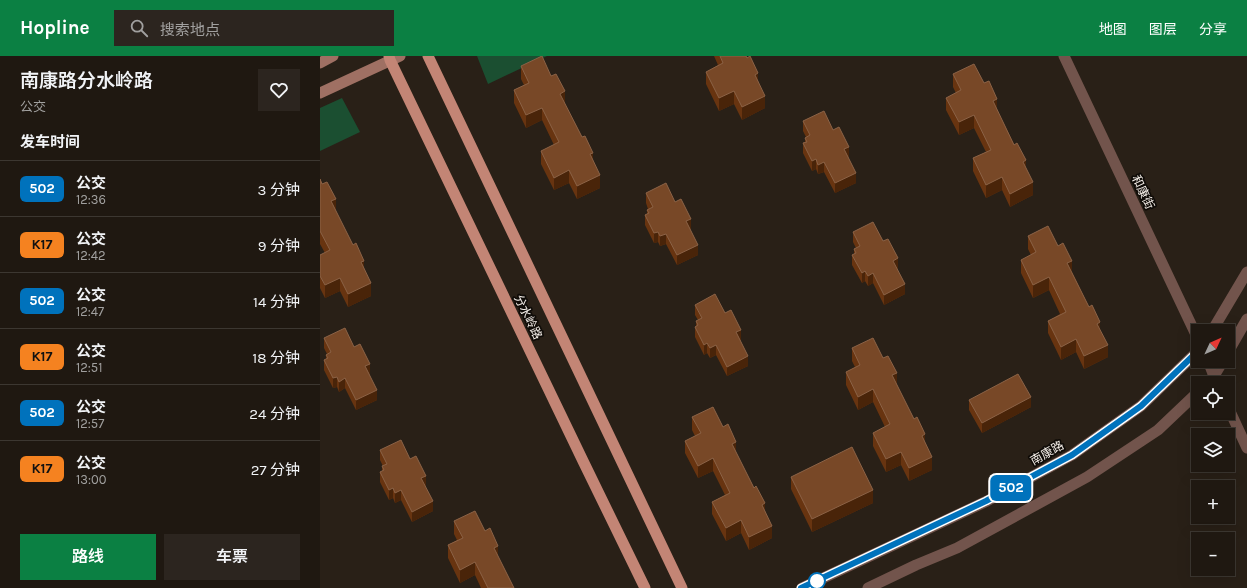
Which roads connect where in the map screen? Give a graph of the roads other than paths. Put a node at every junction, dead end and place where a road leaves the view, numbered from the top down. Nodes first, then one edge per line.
1 (333, 56) edge
2 (428, 56) edge
3 (1064, 56) edge
4 (393, 57) edge
5 (320, 63) edge
6 (320, 93) edge
7 (1247, 272) edge
8 (1247, 319) edge
9 (1191, 324) edge
10 (1216, 324) edge
11 (1235, 340) edge
12 (1191, 358) edge
13 (1191, 399) edge
14 (1234, 420) edge
15 (1247, 448) edge
16 (645, 588) edge
17 (682, 588) edge
18 (802, 588) edge
19 (868, 588) edge

1 - 5 main road
2 - 17 main road, 分水岭路
3 - 9 street, 和康街
4 - 6 main road
4 - 16 main road, 分水岭路
7 - 10 street
8 - 11 street
12 - 18 street, 南康路
13 - 19 street
14 - 15 street

